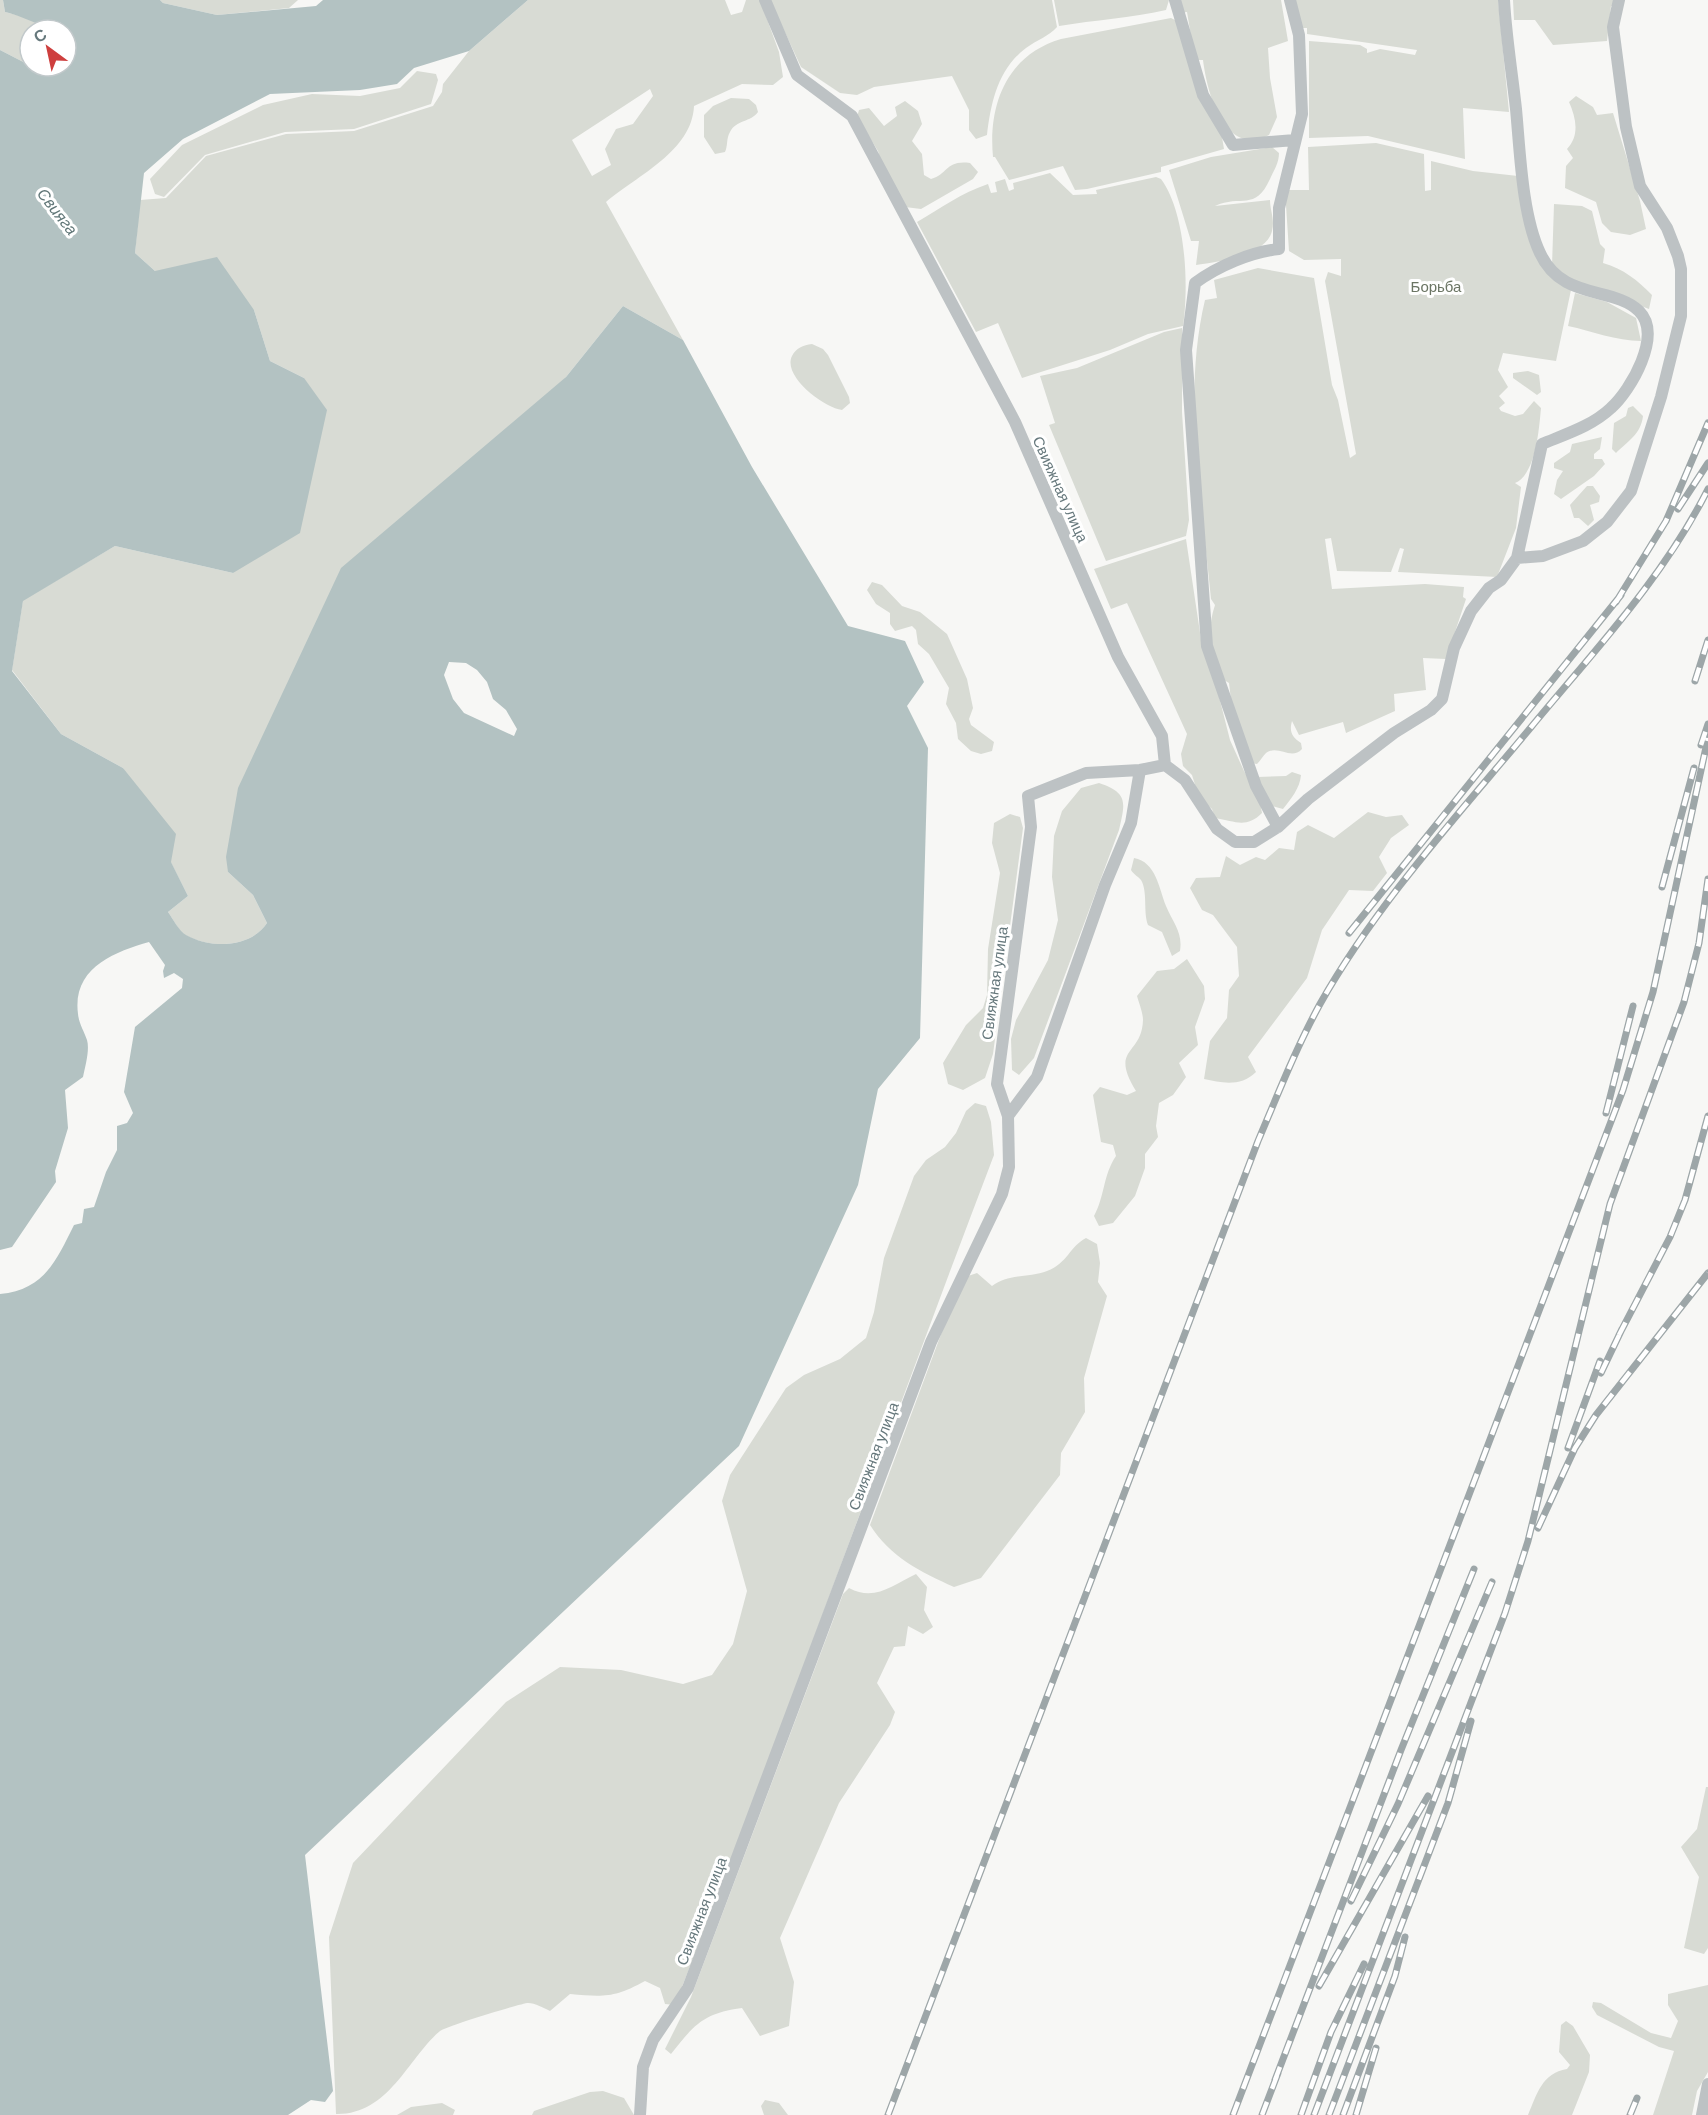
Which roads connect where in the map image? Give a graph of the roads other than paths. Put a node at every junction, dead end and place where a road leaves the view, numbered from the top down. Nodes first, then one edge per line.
1 (765, 0) edge
2 (1175, 0) edge
3 (1290, 0) edge
4 (1504, 0) edge
5 (1619, 0) edge
6 (1294, 140) junction
7 (1517, 558) junction
8 (1166, 765) junction
9 (1140, 771) junction
10 (1278, 828) junction
11 (1008, 1116) junction
12 (1708, 2084) edge
13 (640, 2115) edge
14 (1702, 2115) edge

1 - 8 street, Свияжная улица
2 - 6 street
3 - 6 street
4 - 7 street
5 - 7 street
6 - 10 street
7 - 10 street
8 - 9 street, Свияжная улица
8 - 10 street
9 - 11 street
9 - 11 street, Свияжная улица
11 - 13 street, Свияжная улица
12 - 14 street

